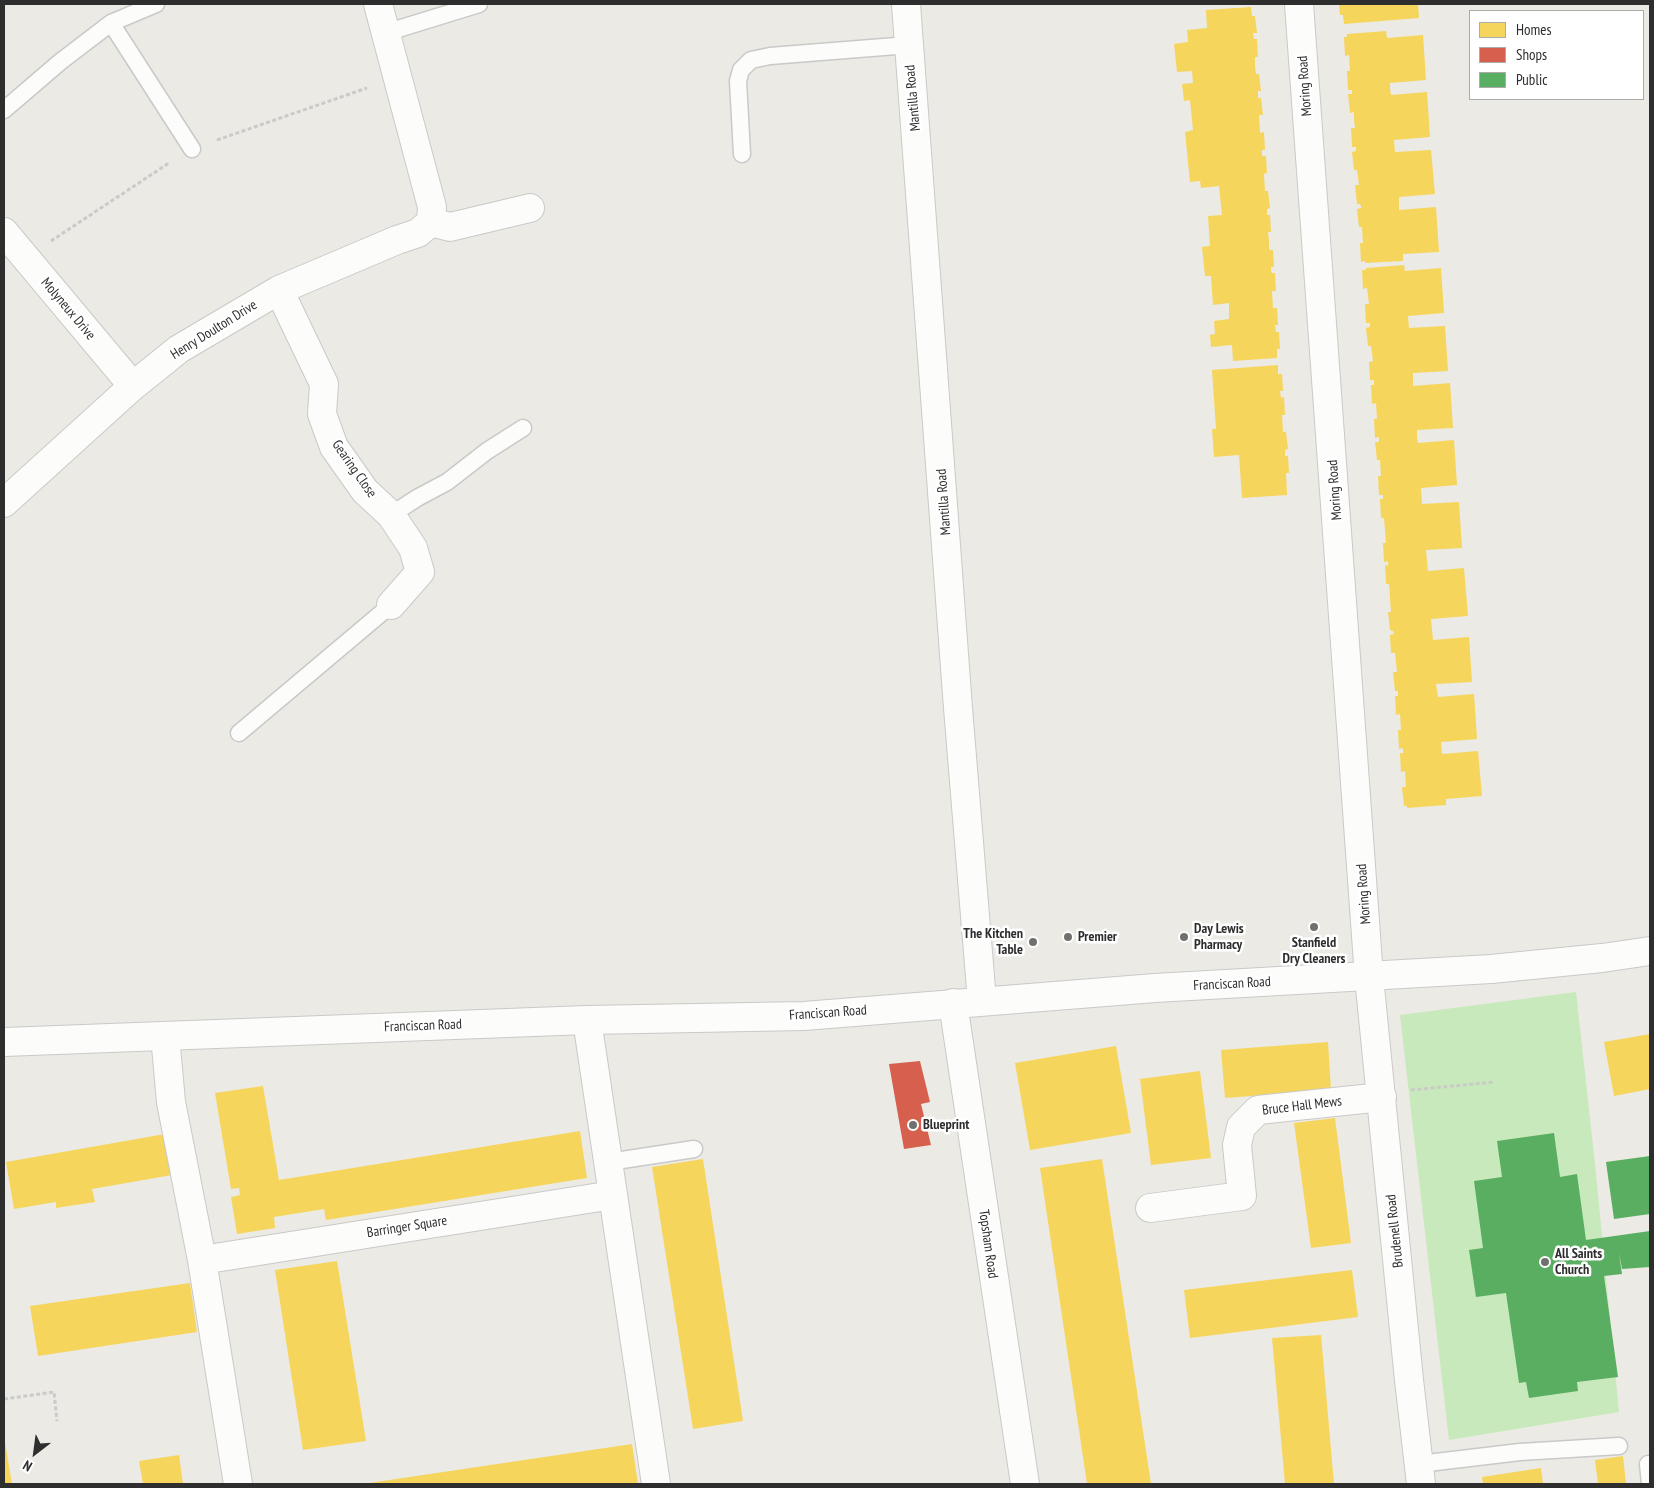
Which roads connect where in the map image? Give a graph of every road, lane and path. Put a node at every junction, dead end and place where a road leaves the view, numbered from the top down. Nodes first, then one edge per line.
1 (156, 4) edge
2 (378, 4) edge
3 (479, 4) edge
4 (906, 4) edge
5 (1299, 4) edge
6 (111, 23) junction
7 (385, 33) junction
8 (909, 45) junction
9 (4, 110) edge
10 (192, 149) dead end
11 (742, 154) dead end
12 (530, 208) dead end
13 (431, 222) junction
14 (4, 232) edge
15 (279, 290) junction
16 (133, 386) junction
17 (523, 428) dead end
18 (4, 503) edge
19 (391, 515) junction
20 (391, 605) joint
21 (239, 733) dead end
22 (1650, 951) edge
23 (1369, 977) junction
24 (982, 1001) junction
25 (952, 1003) junction
26 (586, 1020) junction
27 (165, 1036) junction
28 (4, 1042) edge
29 (1494, 1082) dead end
30 (1382, 1097) junction
31 (694, 1149) dead end
32 (609, 1162) junction
33 (612, 1195) junction
34 (1150, 1208) dead end
35 (202, 1260) junction
36 (4, 1399) edge
37 (57, 1422) dead end
38 (1619, 1446) dead end
39 (1650, 1464) edge
40 (1420, 1474) edge
41 (238, 1484) edge
42 (656, 1484) edge
43 (1025, 1484) edge
44 (1650, 1484) edge

1 - 6 lane
2 - 7 street
3 - 7 lane
4 - 8 street, Mantilla Road
5 - 23 street, Moring Road
6 - 9 lane
6 - 10 lane
7 - 13 street
8 - 11 lane
8 - 24 street, Mantilla Road
12 - 13 street
13 - 15 street, Henry Doulton Drive
14 - 16 street, Molyneux Drive
15 - 16 street, Henry Doulton Drive
15 - 19 street, Gearing Close
16 - 18 street, Henry Doulton Drive
17 - 19 lane
19 - 20 street, Gearing Close
20 - 21 lane
22 - 23 street, Franciscan Road
23 - 24 street, Franciscan Road
23 - 30 street, Brudenell Road
24 - 25 street, Franciscan Road
25 - 26 street, Franciscan Road
25 - 43 street, Topsham Road
26 - 27 street, Franciscan Road
26 - 32 street
27 - 28 street, Franciscan Road
27 - 35 street
29 - 30 path
30 - 34 street, Bruce Hall Mews
30 - 40 street, Brudenell Road
31 - 32 lane
32 - 33 street
33 - 35 street, Barringer Square
33 - 42 street
35 - 41 street
36 - 37 path
38 - 40 lane
39 - 44 lane

